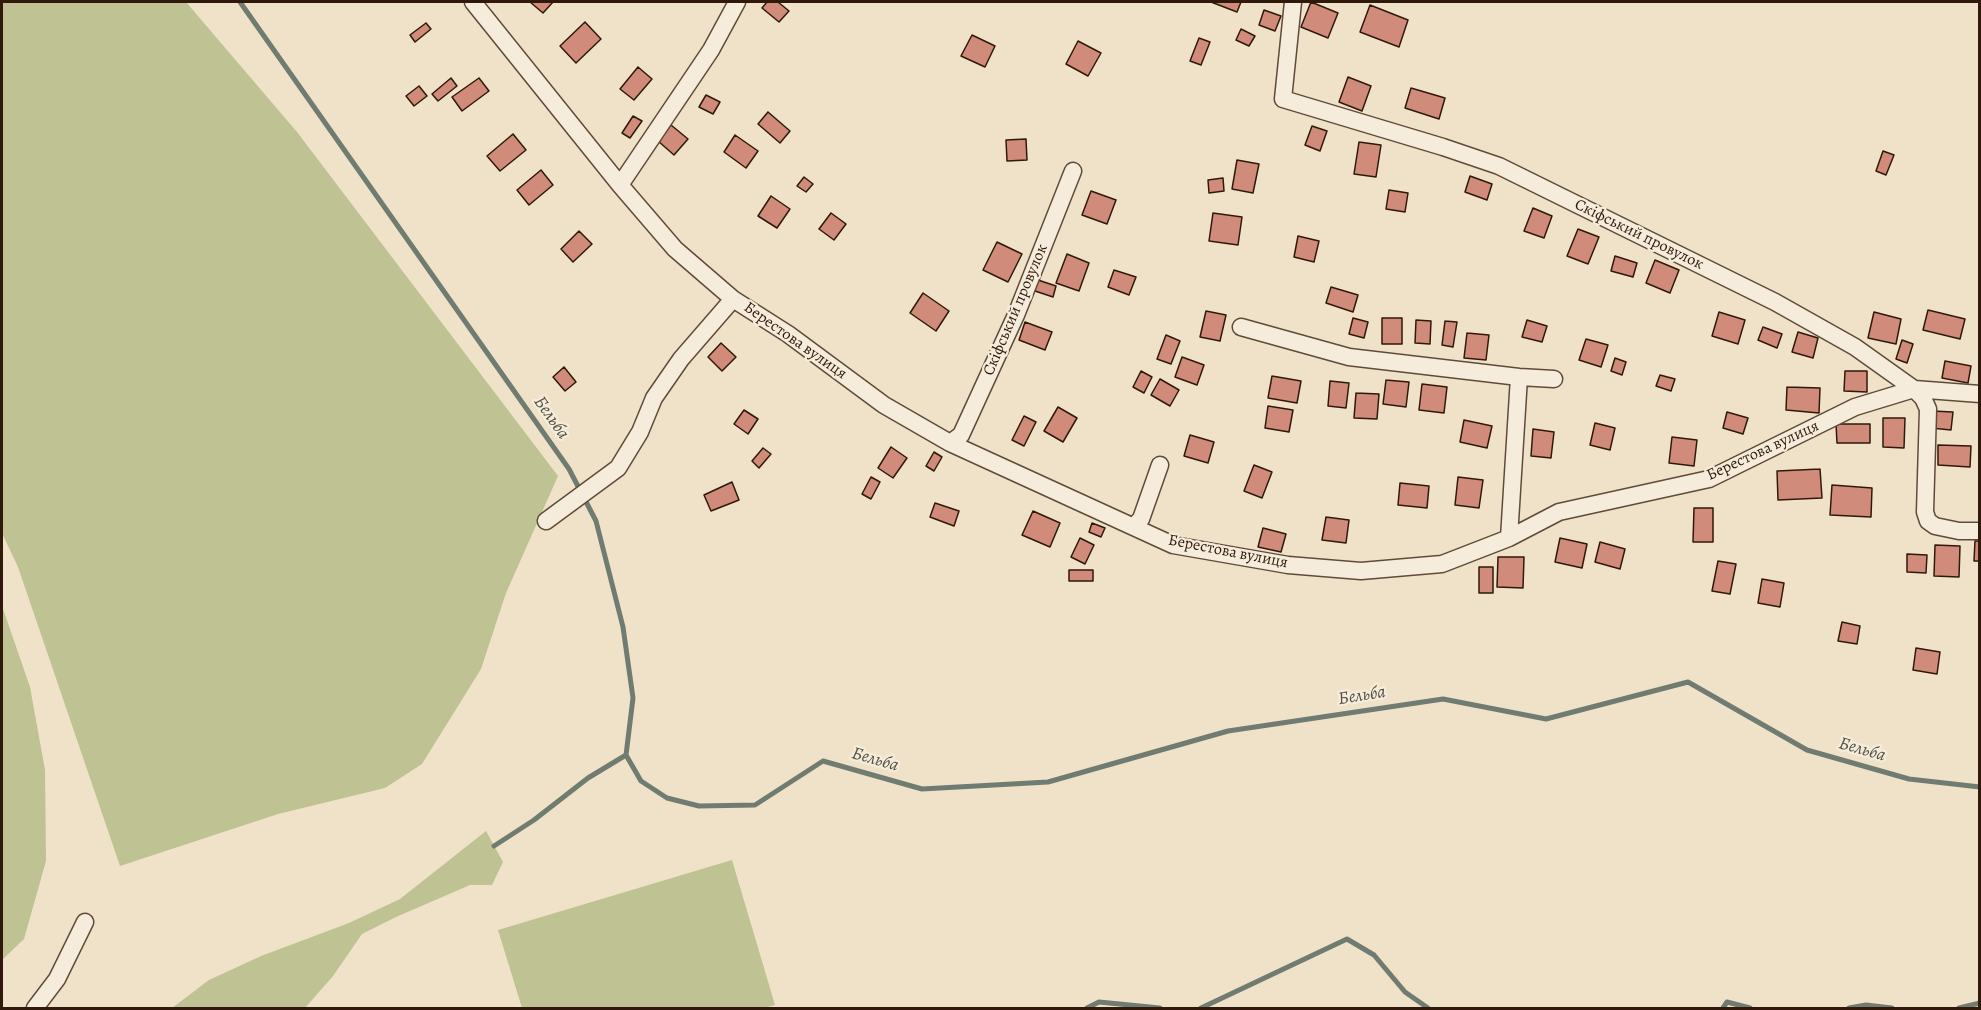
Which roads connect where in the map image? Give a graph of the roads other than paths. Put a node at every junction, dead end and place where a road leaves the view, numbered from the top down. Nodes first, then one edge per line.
1 (473, 2) edge
2 (737, 2) edge
3 (1293, 2) edge
4 (1073, 171) dead end
5 (620, 185) junction
6 (733, 298) junction
7 (1241, 327) dead end
8 (1519, 377) junction
9 (1554, 379) dead end
10 (1914, 390) junction
11 (1980, 394) edge
12 (950, 444) junction
13 (1160, 465) dead end
14 (546, 521) dead end
15 (1134, 526) junction
16 (1980, 531) edge
17 (1509, 538) junction
18 (85, 922) dead end
19 (35, 1008) edge

1 - 5 street, Берестова вулиця
2 - 5 street
3 - 10 street, Скіфський провулок
4 - 12 street, Скіфський провулок
5 - 6 street, Берестова вулиця
6 - 12 street, Берестова вулиця
6 - 14 street
7 - 8 street
8 - 9 street
8 - 17 street
10 - 11 street
10 - 16 street
10 - 17 street, Берестова вулиця
12 - 15 street, Берестова вулиця
13 - 15 street
15 - 17 street, Берестова вулиця
18 - 19 street

